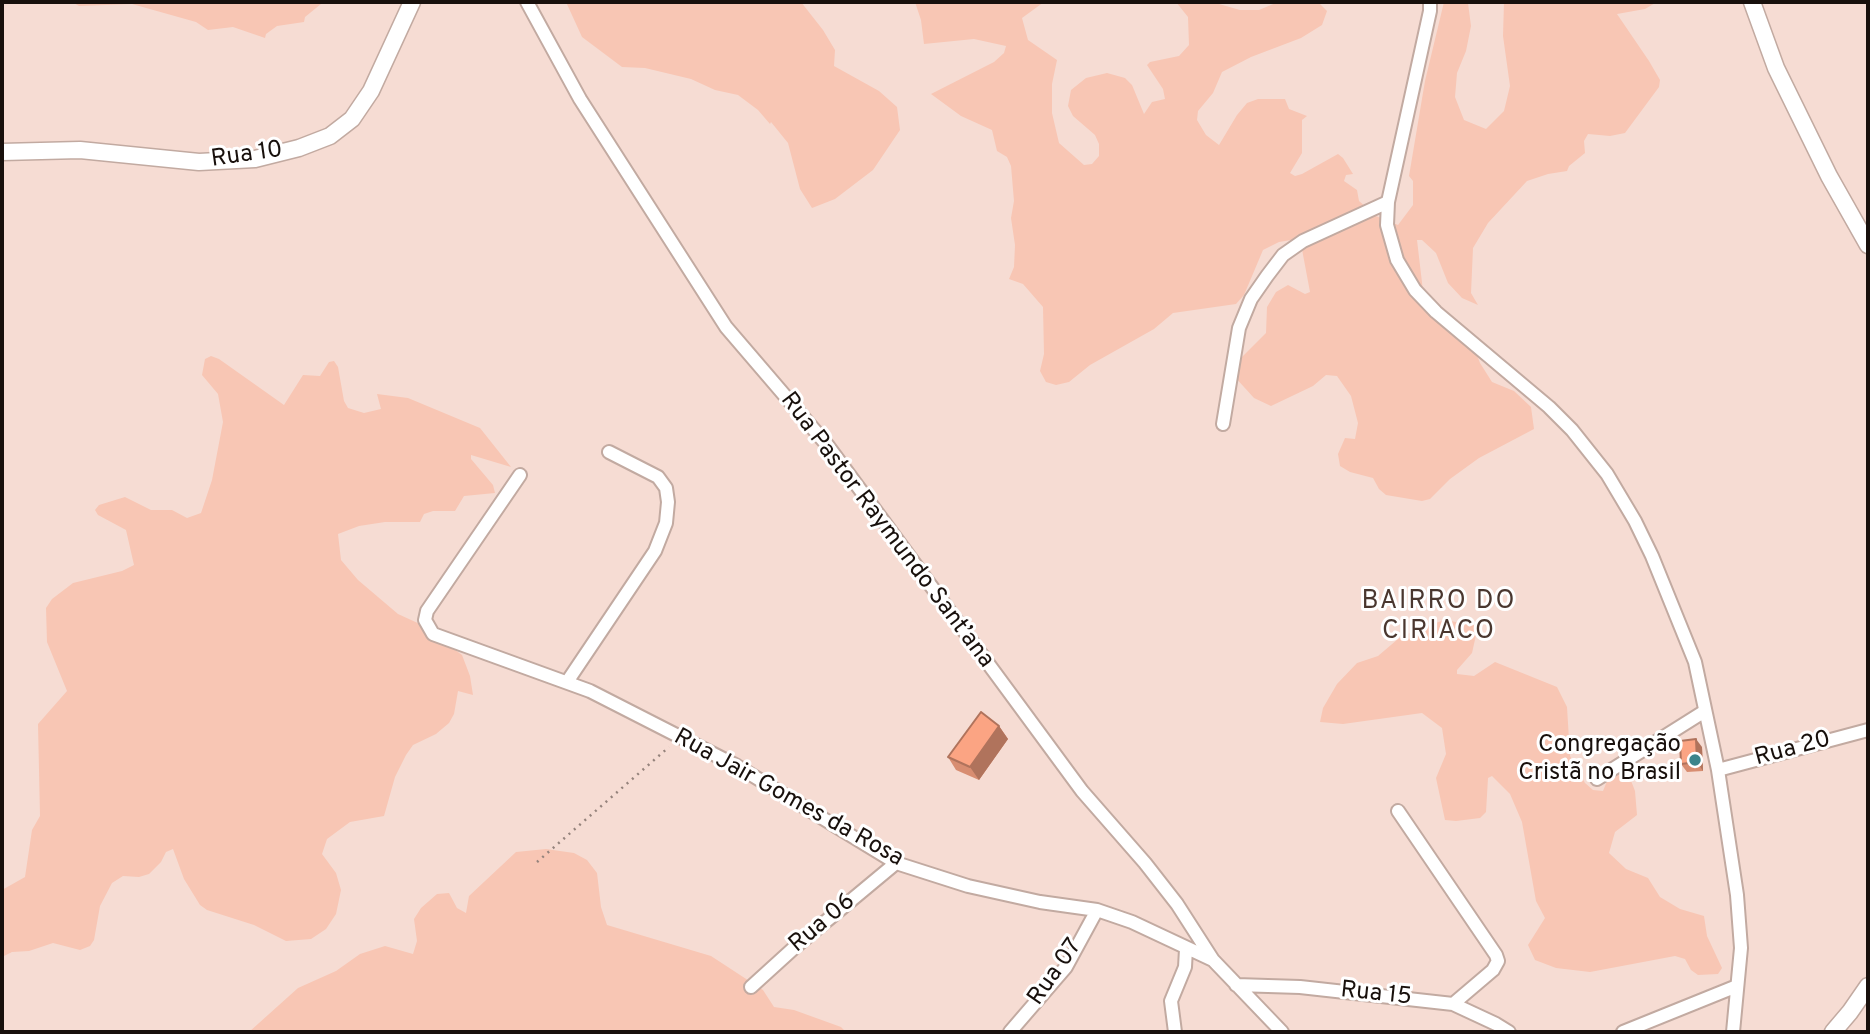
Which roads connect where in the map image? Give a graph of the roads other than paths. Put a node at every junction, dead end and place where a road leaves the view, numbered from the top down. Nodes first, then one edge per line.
1 (412, 2) edge
2 (527, 2) edge
3 (1430, 2) edge
4 (1752, 2) edge
5 (2, 152) edge
6 (1388, 202) junction
7 (1868, 245) edge
8 (1223, 424) dead end
9 (609, 452) dead end
10 (520, 475) dead end
11 (567, 682) junction
12 (1705, 711) junction
13 (1868, 730) edge
14 (1718, 771) junction
15 (1597, 779) dead end
16 (1398, 811) dead end
17 (897, 863) junction
18 (1097, 910) junction
19 (1186, 948) junction
20 (1213, 960) junction
21 (1236, 985) junction
22 (1737, 986) junction
23 (1868, 986) edge
24 (751, 987) dead end
25 (1453, 1003) junction
26 (1010, 1032) edge
27 (1175, 1032) edge
28 (1282, 1032) edge
29 (1509, 1032) edge
30 (1623, 1032) edge
31 (1733, 1032) edge
32 (1833, 1032) edge

1 - 5 street, Rua 10
2 - 20 street, Rua Pastor Raymundo Sant’ana
3 - 6 street
4 - 7 street
6 - 8 street
6 - 12 street
9 - 11 street
10 - 11 street, Rua Jair Gomes da Rosa
11 - 17 street, Rua Jair Gomes da Rosa
12 - 14 street
12 - 15 street
13 - 14 street, Rua 20
14 - 22 street
16 - 25 street
17 - 18 street, Rua Jair Gomes da Rosa
17 - 24 street, Rua 06
18 - 19 street, Rua Jair Gomes da Rosa
18 - 26 street, Rua 07
19 - 20 street, Rua Jair Gomes da Rosa
19 - 27 street
20 - 21 street, Rua Pastor Raymundo Sant’ana
21 - 25 street, Rua 15
21 - 28 street, Rua Pastor Raymundo Sant’ana
22 - 30 street
22 - 31 street
23 - 32 street
25 - 29 street, Rua 15

